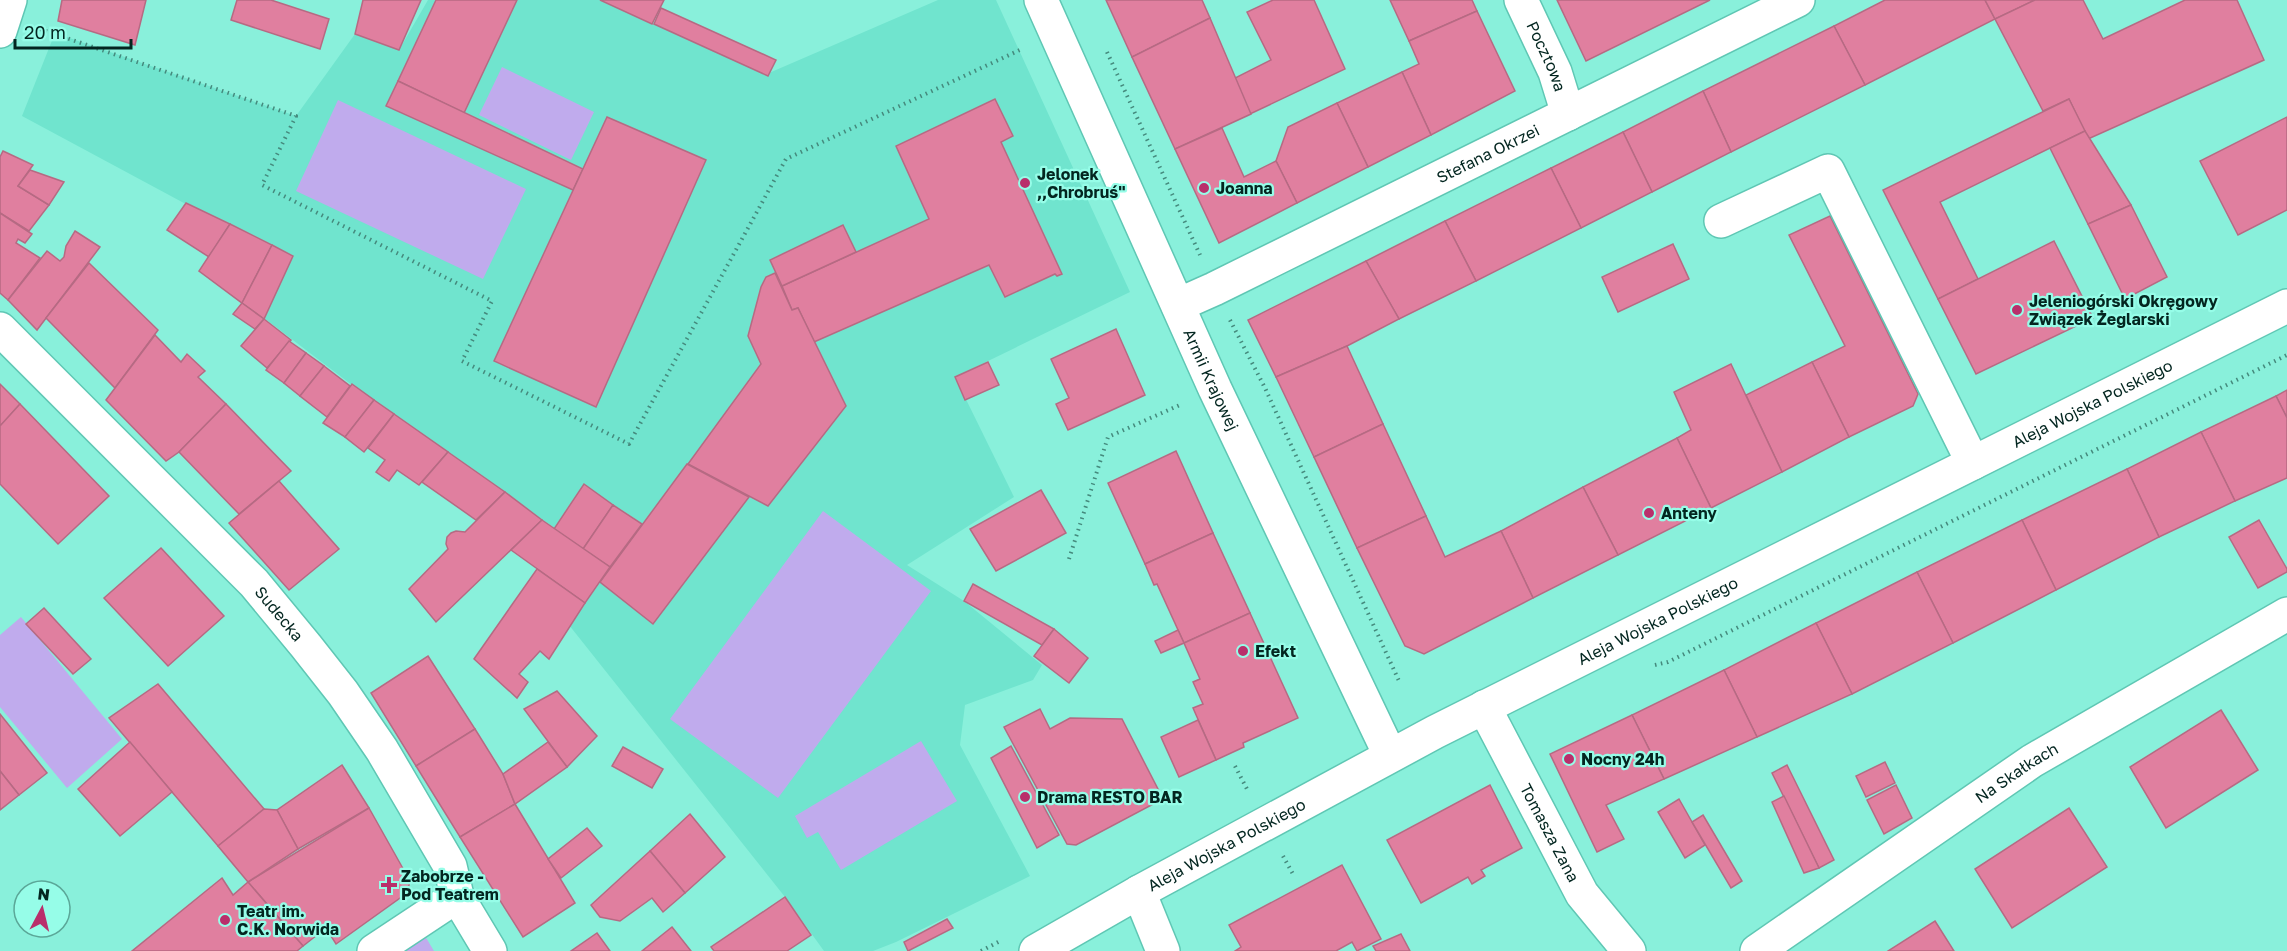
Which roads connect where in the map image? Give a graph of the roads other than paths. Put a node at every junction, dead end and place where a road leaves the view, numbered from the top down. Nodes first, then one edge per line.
1 (1041, 0) edge
2 (1521, 0) edge
3 (1798, 0) edge
4 (1568, 114) junction
5 (1721, 221) dead end
6 (1178, 305) junction
7 (2287, 306) edge
8 (0, 329) edge
9 (1973, 463) junction
10 (2287, 614) edge
11 (1484, 707) junction
12 (1390, 755) junction
13 (1139, 892) junction
14 (457, 896) junction
15 (374, 951) edge
16 (490, 951) edge
17 (1036, 951) edge
18 (1164, 951) edge
19 (1629, 951) edge
20 (1757, 951) edge

1 - 6 street, Armii Krajowej
2 - 4 street, Pocztowa
3 - 4 street, Stefana Okrzei
4 - 6 street, Stefana Okrzei
5 - 9 street
6 - 12 street, Armii Krajowej
7 - 9 street, Aleja Wojska Polskiego
8 - 14 street, Sudecka
9 - 11 street, Aleja Wojska Polskiego
10 - 20 street, Na Skałkach
11 - 12 street, Aleja Wojska Polskiego
11 - 19 street, Tomasza Zana
12 - 13 street, Aleja Wojska Polskiego
13 - 17 street, Aleja Wojska Polskiego
13 - 18 street
14 - 15 street
14 - 16 street, Sudecka

